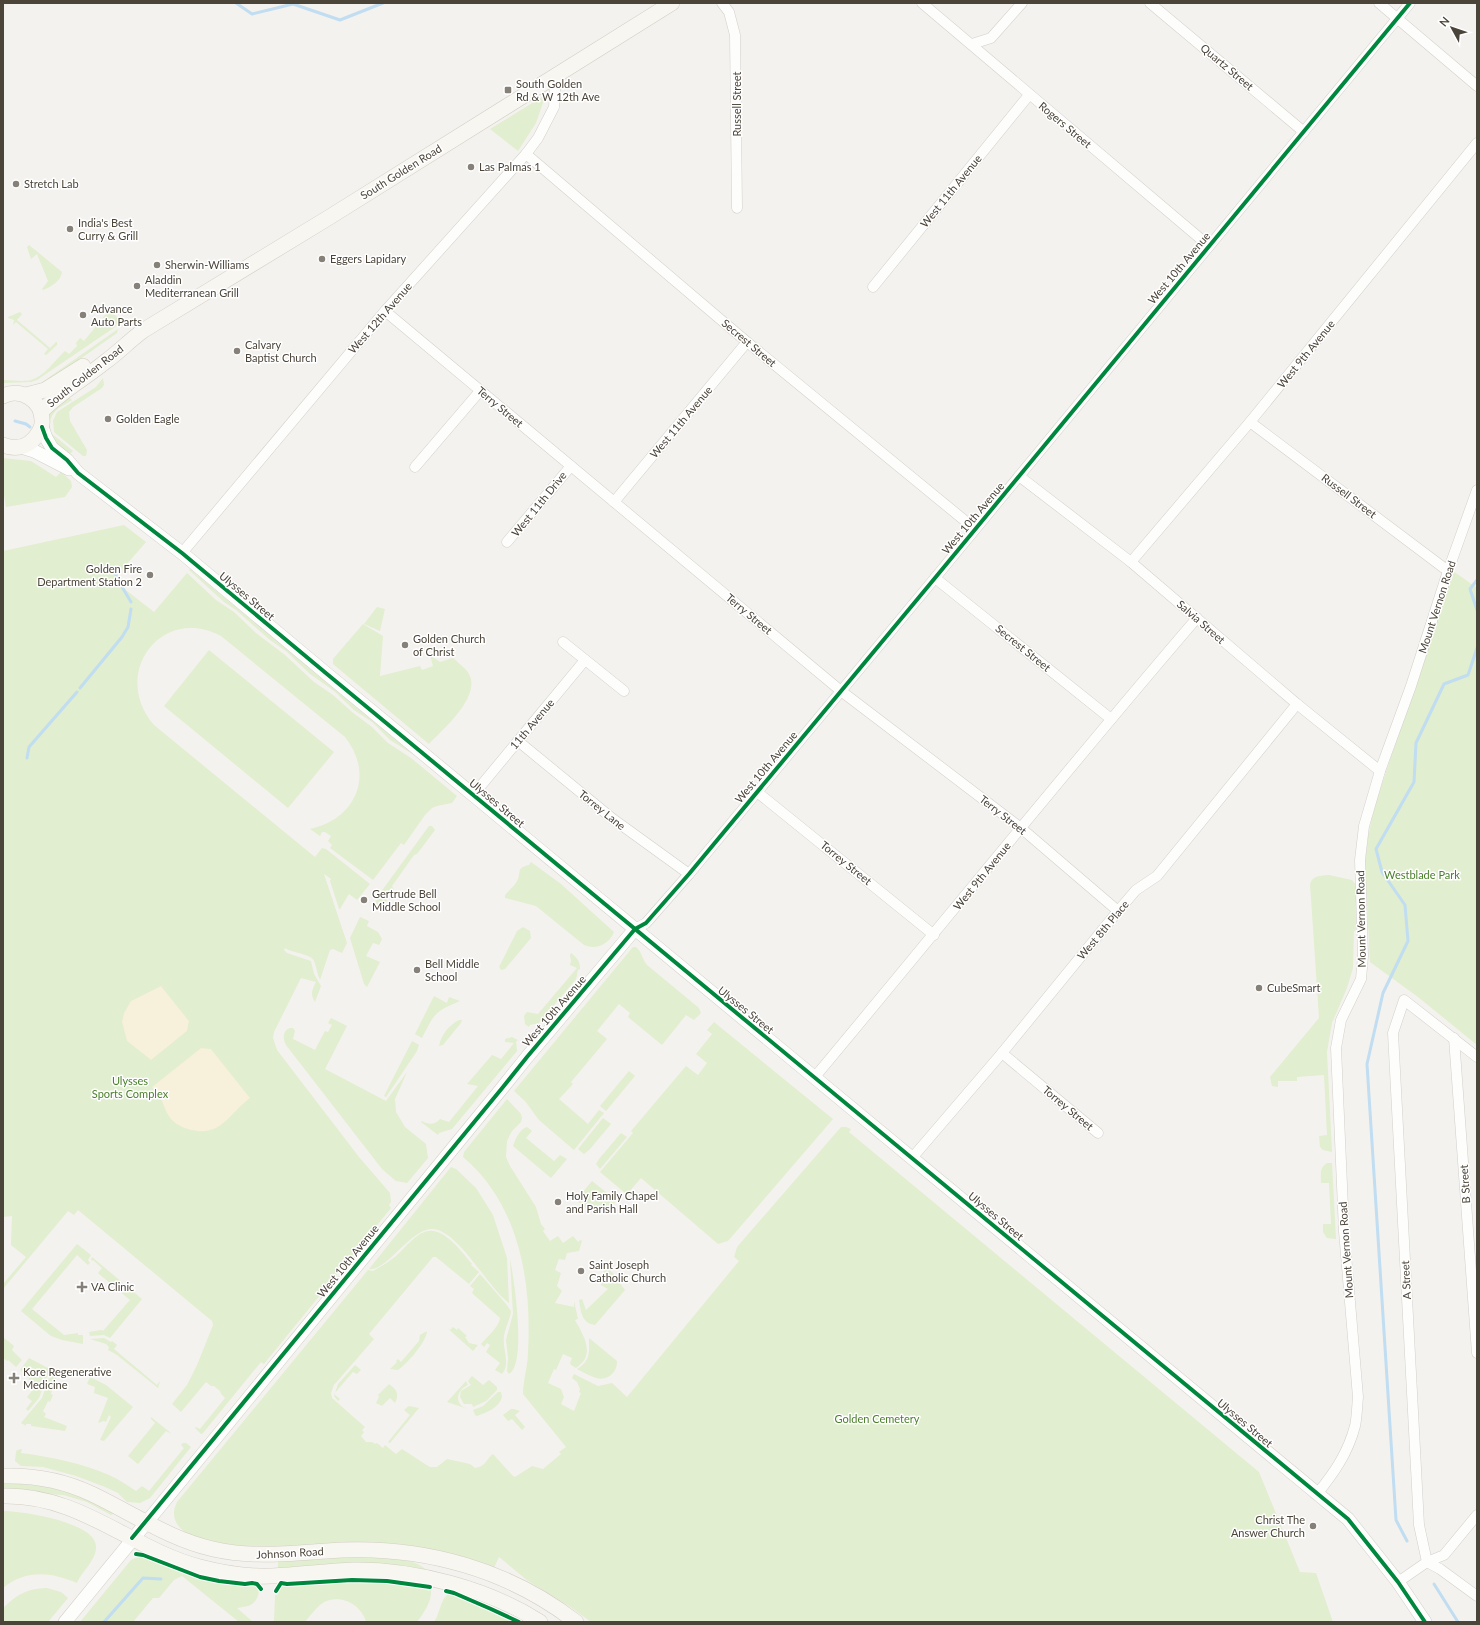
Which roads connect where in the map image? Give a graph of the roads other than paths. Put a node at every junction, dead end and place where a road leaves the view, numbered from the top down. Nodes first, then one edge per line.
1 (672, 3) edge
2 (722, 3) edge
3 (922, 3) edge
4 (1022, 3) edge
5 (1150, 3) edge
6 (1379, 3) edge
7 (1410, 3) edge
8 (1397, 18) junction
9 (972, 44) junction
10 (556, 75) junction
11 (1477, 86) edge
12 (1029, 95) junction
13 (1304, 132) junction
14 (1477, 143) edge
15 (526, 154) junction
16 (737, 208) dead end
17 (1209, 246) junction
18 (873, 287) dead end
19 (384, 311) junction
20 (130, 340) junction
21 (747, 342) junction
22 (480, 391) junction
23 (26, 395) junction
24 (3, 396) edge
25 (41, 412) junction
26 (1250, 422) junction
27 (42, 427) junction
28 (3, 445) edge
29 (21, 447) junction
30 (571, 466) junction
31 (415, 467) dead end
32 (78, 473) junction
33 (1019, 476) junction
34 (1477, 490) edge
35 (614, 502) junction
36 (975, 530) junction
37 (508, 542) dead end
38 (182, 553) junction
39 (1131, 562) junction
40 (1448, 571) junction
41 (935, 578) junction
42 (1197, 618) junction
43 (564, 642) dead end
44 (585, 660) junction
45 (624, 691) dead end
46 (841, 691) junction
47 (1297, 704) junction
48 (1111, 719) junction
49 (518, 741) junction
50 (1380, 771) junction
51 (474, 790) junction
52 (757, 792) junction
53 (1021, 828) junction
54 (689, 874) junction
55 (1118, 911) junction
56 (635, 929) junction
57 (934, 935) junction
58 (1454, 1038) junction
59 (1002, 1053) junction
60 (1477, 1057) edge
61 (814, 1078) junction
62 (1098, 1132) dead end
63 (912, 1158) junction
64 (1477, 1353) edge
65 (3, 1476) edge
66 (1317, 1494) junction
67 (3, 1496) edge
68 (1477, 1515) edge
69 (146, 1522) junction
70 (132, 1538) junction
71 (1427, 1562) junction
72 (1398, 1582) junction
73 (1477, 1596) edge
74 (65, 1622) edge
75 (540, 1622) edge
76 (576, 1622) edge
77 (1425, 1622) edge

1 - 10 main road, South Golden Road
2 - 16 street, Russell Street
3 - 9 street, Rogers Street
4 - 9 street
5 - 13 street, Quartz Street
6 - 8 street
7 - 8 street, West 10th Avenue
8 - 11 street
8 - 13 street, West 10th Avenue
9 - 12 street, Rogers Street
10 - 15 street, West 12th Avenue
10 - 20 main road, South Golden Road
12 - 17 street, Rogers Street
12 - 18 street, West 11th Avenue
13 - 17 street, West 10th Avenue
14 - 26 street, West 9th Avenue
15 - 19 street, West 12th Avenue
15 - 21 street, Secrest Street
17 - 33 street, West 10th Avenue
19 - 22 street, Terry Street
19 - 38 street, West 12th Avenue
20 - 23 main road, South Golden Road
20 - 25 main road, South Golden Road
21 - 35 street, West 11th Avenue
21 - 36 street, Secrest Street
22 - 30 street, Terry Street
22 - 31 street
23 - 24 main road, South Golden Road
23 - 25 main road
25 - 27 main road
26 - 39 street, West 9th Avenue
26 - 40 street, Russell Street
27 - 29 main road
27 - 32 street, Ulysses Street
28 - 29 main road
29 - 32 street, Ulysses Street
30 - 35 street, Terry Street
30 - 37 street, West 11th Drive
32 - 38 street, Ulysses Street
33 - 36 street, West 10th Avenue
33 - 39 street, Salvia Street
34 - 40 street, Mount Vernon Road
35 - 46 street, Terry Street
36 - 41 street, West 10th Avenue
38 - 51 street, Ulysses Street
39 - 42 street, Salvia Street
40 - 50 street, Mount Vernon Road
41 - 46 street, West 10th Avenue
41 - 48 street, Secrest Street
42 - 47 street, Salvia Street
42 - 48 street, West 9th Avenue
43 - 44 street
44 - 45 street
44 - 49 street, 11th Avenue
46 - 52 street, West 10th Avenue
46 - 53 street, Terry Street
47 - 50 street, Salvia Street
47 - 55 street, West 8th Place
48 - 53 street, West 9th Avenue
49 - 51 street, 11th Avenue
49 - 54 street, Torrey Lane
50 - 66 street, Mount Vernon Road
51 - 56 street, Ulysses Street
52 - 54 street, West 10th Avenue
52 - 57 street, Torrey Street
53 - 55 street, Terry Street
53 - 57 street, West 9th Avenue
54 - 56 street, West 10th Avenue
55 - 59 street, West 8th Place
56 - 61 street, Ulysses Street
56 - 69 street, West 10th Avenue
57 - 61 street, West 9th Avenue
58 - 60 street
58 - 64 street, B Street
58 - 71 street, A Street
59 - 62 street, Torrey Street
59 - 63 street, West 8th Place
61 - 63 street, Ulysses Street
63 - 66 street, Ulysses Street
65 - 69 main road, Johnson Road
66 - 72 street, Ulysses Street
67 - 70 main road, Johnson Road
68 - 71 street
69 - 70 street, West 10th Avenue
69 - 76 main road, Johnson Road
70 - 74 street, West 10th Avenue
70 - 75 main road, Johnson Road
71 - 72 street
71 - 73 street
72 - 77 street, Ulysses Street

